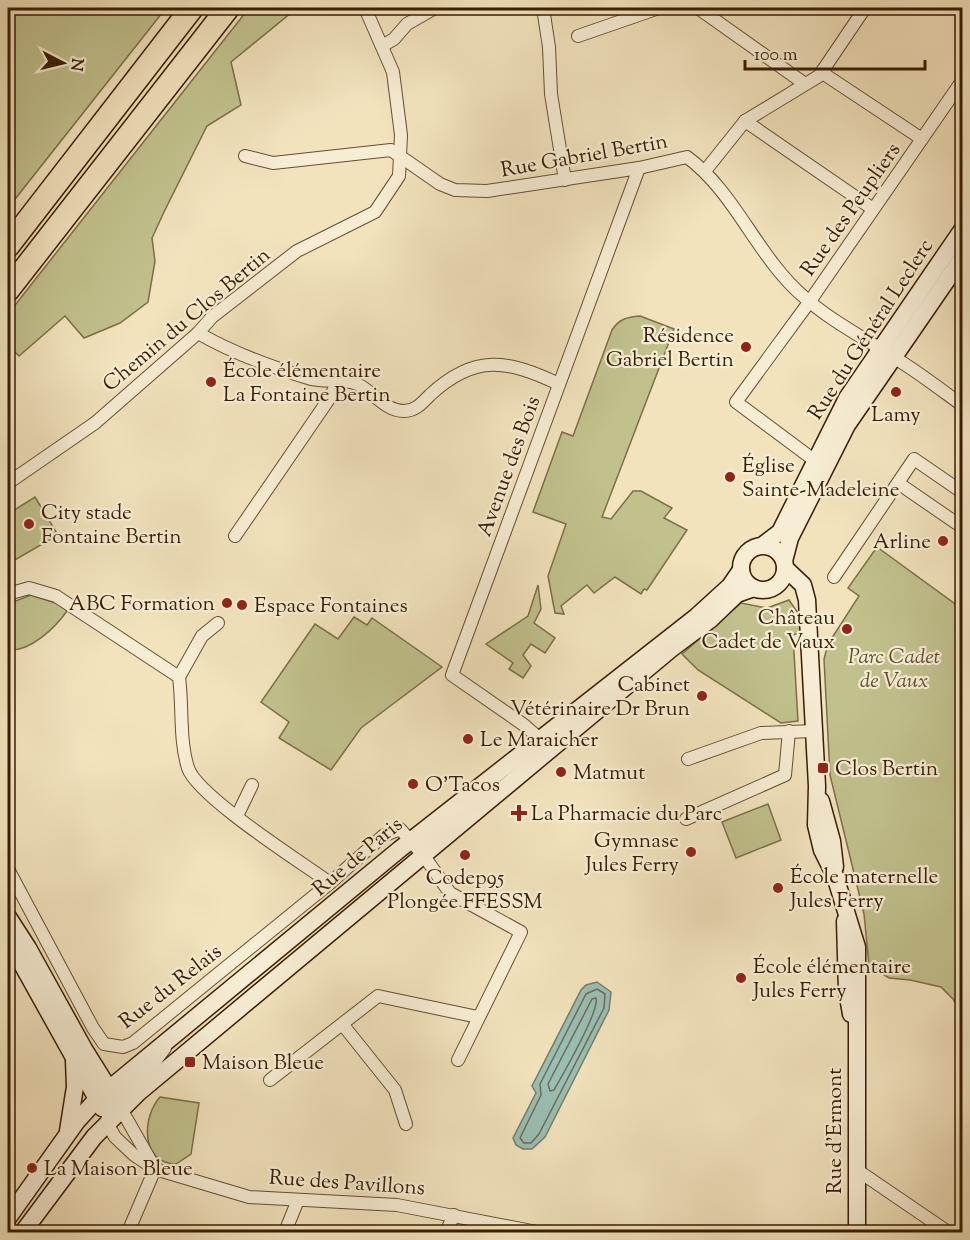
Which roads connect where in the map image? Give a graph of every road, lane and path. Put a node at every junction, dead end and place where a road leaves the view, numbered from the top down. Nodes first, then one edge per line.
1 (192, 8) edge
2 (228, 8) edge
3 (365, 8) edge
4 (435, 8) edge
5 (543, 8) edge
6 (659, 8) edge
7 (698, 8) edge
8 (865, 8) edge
9 (578, 36) dead end
10 (382, 46) junction
11 (823, 70) junction
12 (963, 81) edge
13 (805, 84) junction
14 (745, 121) junction
15 (922, 139) junction
16 (400, 155) junction
17 (245, 156) dead end
18 (639, 168) junction
19 (705, 171) junction
20 (565, 180) junction
21 (873, 209) junction
22 (963, 230) edge
23 (8, 246) edge
24 (963, 258) edge
25 (8, 290) edge
26 (810, 301) junction
27 (198, 333) junction
28 (887, 353) junction
29 (337, 382) junction
30 (559, 384) junction
31 (963, 405) edge
32 (814, 460) junction
33 (8, 483) edge
34 (898, 483) junction
35 (963, 492) edge
36 (963, 527) edge
37 (235, 536) dead end
38 (762, 545) junction
39 (784, 565) junction
40 (741, 570) junction
41 (834, 577) dead end
42 (773, 587) junction
43 (754, 588) junction
44 (8, 594) edge
45 (808, 615) junction
46 (218, 623) dead end
47 (178, 677) junction
48 (789, 731) junction
49 (814, 731) junction
50 (541, 740) junction
51 (688, 759) dead end
52 (252, 785) dead end
53 (237, 816) junction
54 (686, 819) dead end
55 (418, 848) junction
56 (8, 869) edge
57 (330, 883) junction
58 (8, 917) edge
59 (8, 939) edge
60 (478, 1017) junction
61 (343, 1025) junction
62 (74, 1056) junction
63 (458, 1060) dead end
64 (270, 1080) dead end
65 (109, 1105) junction
66 (406, 1124) dead end
67 (68, 1134) junction
68 (155, 1169) junction
69 (857, 1170) junction
70 (49, 1198) junction
71 (298, 1200) junction
72 (454, 1215) junction
73 (8, 1218) edge
74 (534, 1232) edge
75 (23, 1233) edge
76 (128, 1233) edge
77 (285, 1233) edge
78 (446, 1233) edge
79 (857, 1233) edge
80 (948, 1233) edge

1 - 23 highway
2 - 25 highway
3 - 10 street, Chemin du Clos Bertin
4 - 10 street
5 - 20 street
6 - 9 street
7 - 13 street
8 - 11 street
10 - 16 street, Chemin du Clos Bertin
11 - 13 street
11 - 15 street, Rue des Peupliers
12 - 15 street, Rue des Peupliers
13 - 14 street
14 - 19 street
14 - 21 street
15 - 21 street, Rue des Peupliers
16 - 17 street, Rue Gabriel Bertin
16 - 20 street, Rue Gabriel Bertin
16 - 27 street, Chemin du Clos Bertin
18 - 19 street, Rue Gabriel Bertin
18 - 20 street, Rue Gabriel Bertin
18 - 30 street, Avenue des Bois
19 - 26 street, Rue Gabriel Bertin
21 - 26 street, Rue des Peupliers
22 - 28 main road, Rue du Général Leclerc
24 - 28 main road, Rue du Général Leclerc
26 - 28 street, Rue Gabriel Bertin
26 - 32 street, Rue des Peupliers
27 - 29 street
27 - 33 street, Chemin du Clos Bertin
28 - 31 street, Rue Gabriel Bertin
28 - 32 main road, Rue du Général Leclerc
28 - 39 main road, Rue du Général Leclerc
29 - 30 street
29 - 37 street
30 - 50 street, Avenue des Bois
32 - 38 main road, Rue du Général Leclerc
34 - 35 street
34 - 36 street
34 - 41 street
38 - 39 main road
38 - 40 main road
39 - 42 main road
39 - 45 main road, Rue d'Ermont
40 - 43 main road
40 - 50 main road, Rue de Paris
42 - 43 main road
42 - 45 main road
43 - 55 main road, Rue de Paris
44 - 47 street
45 - 49 main road, Rue d'Ermont
46 - 47 street
47 - 53 street
48 - 49 street
48 - 51 street
48 - 54 street
49 - 69 main road, Rue d'Ermont
50 - 55 main road, Rue de Paris
52 - 53 street
53 - 57 street
55 - 57 street, Rue du Relais
55 - 60 street
55 - 65 main road, Rue de Paris
55 - 65 main road, Rue de Paris
56 - 57 street, Rue du Relais
58 - 65 main road
59 - 62 main road
60 - 61 street
60 - 63 street
61 - 64 street
61 - 66 street
62 - 65 main road
62 - 67 main road
65 - 67 main road, Rue de Paris
65 - 68 street
65 - 68 street, Rue des Pavillons
65 - 70 main road, Rue de Paris
65 - 70 main road
67 - 73 main road, Rue de Paris
68 - 71 street, Rue des Pavillons
68 - 76 street
69 - 79 main road, Rue d'Ermont
69 - 80 street
70 - 75 main road, Rue de Paris
71 - 72 street, Rue des Pavillons
71 - 77 street
72 - 74 street, Rue des Pavillons
72 - 78 street

